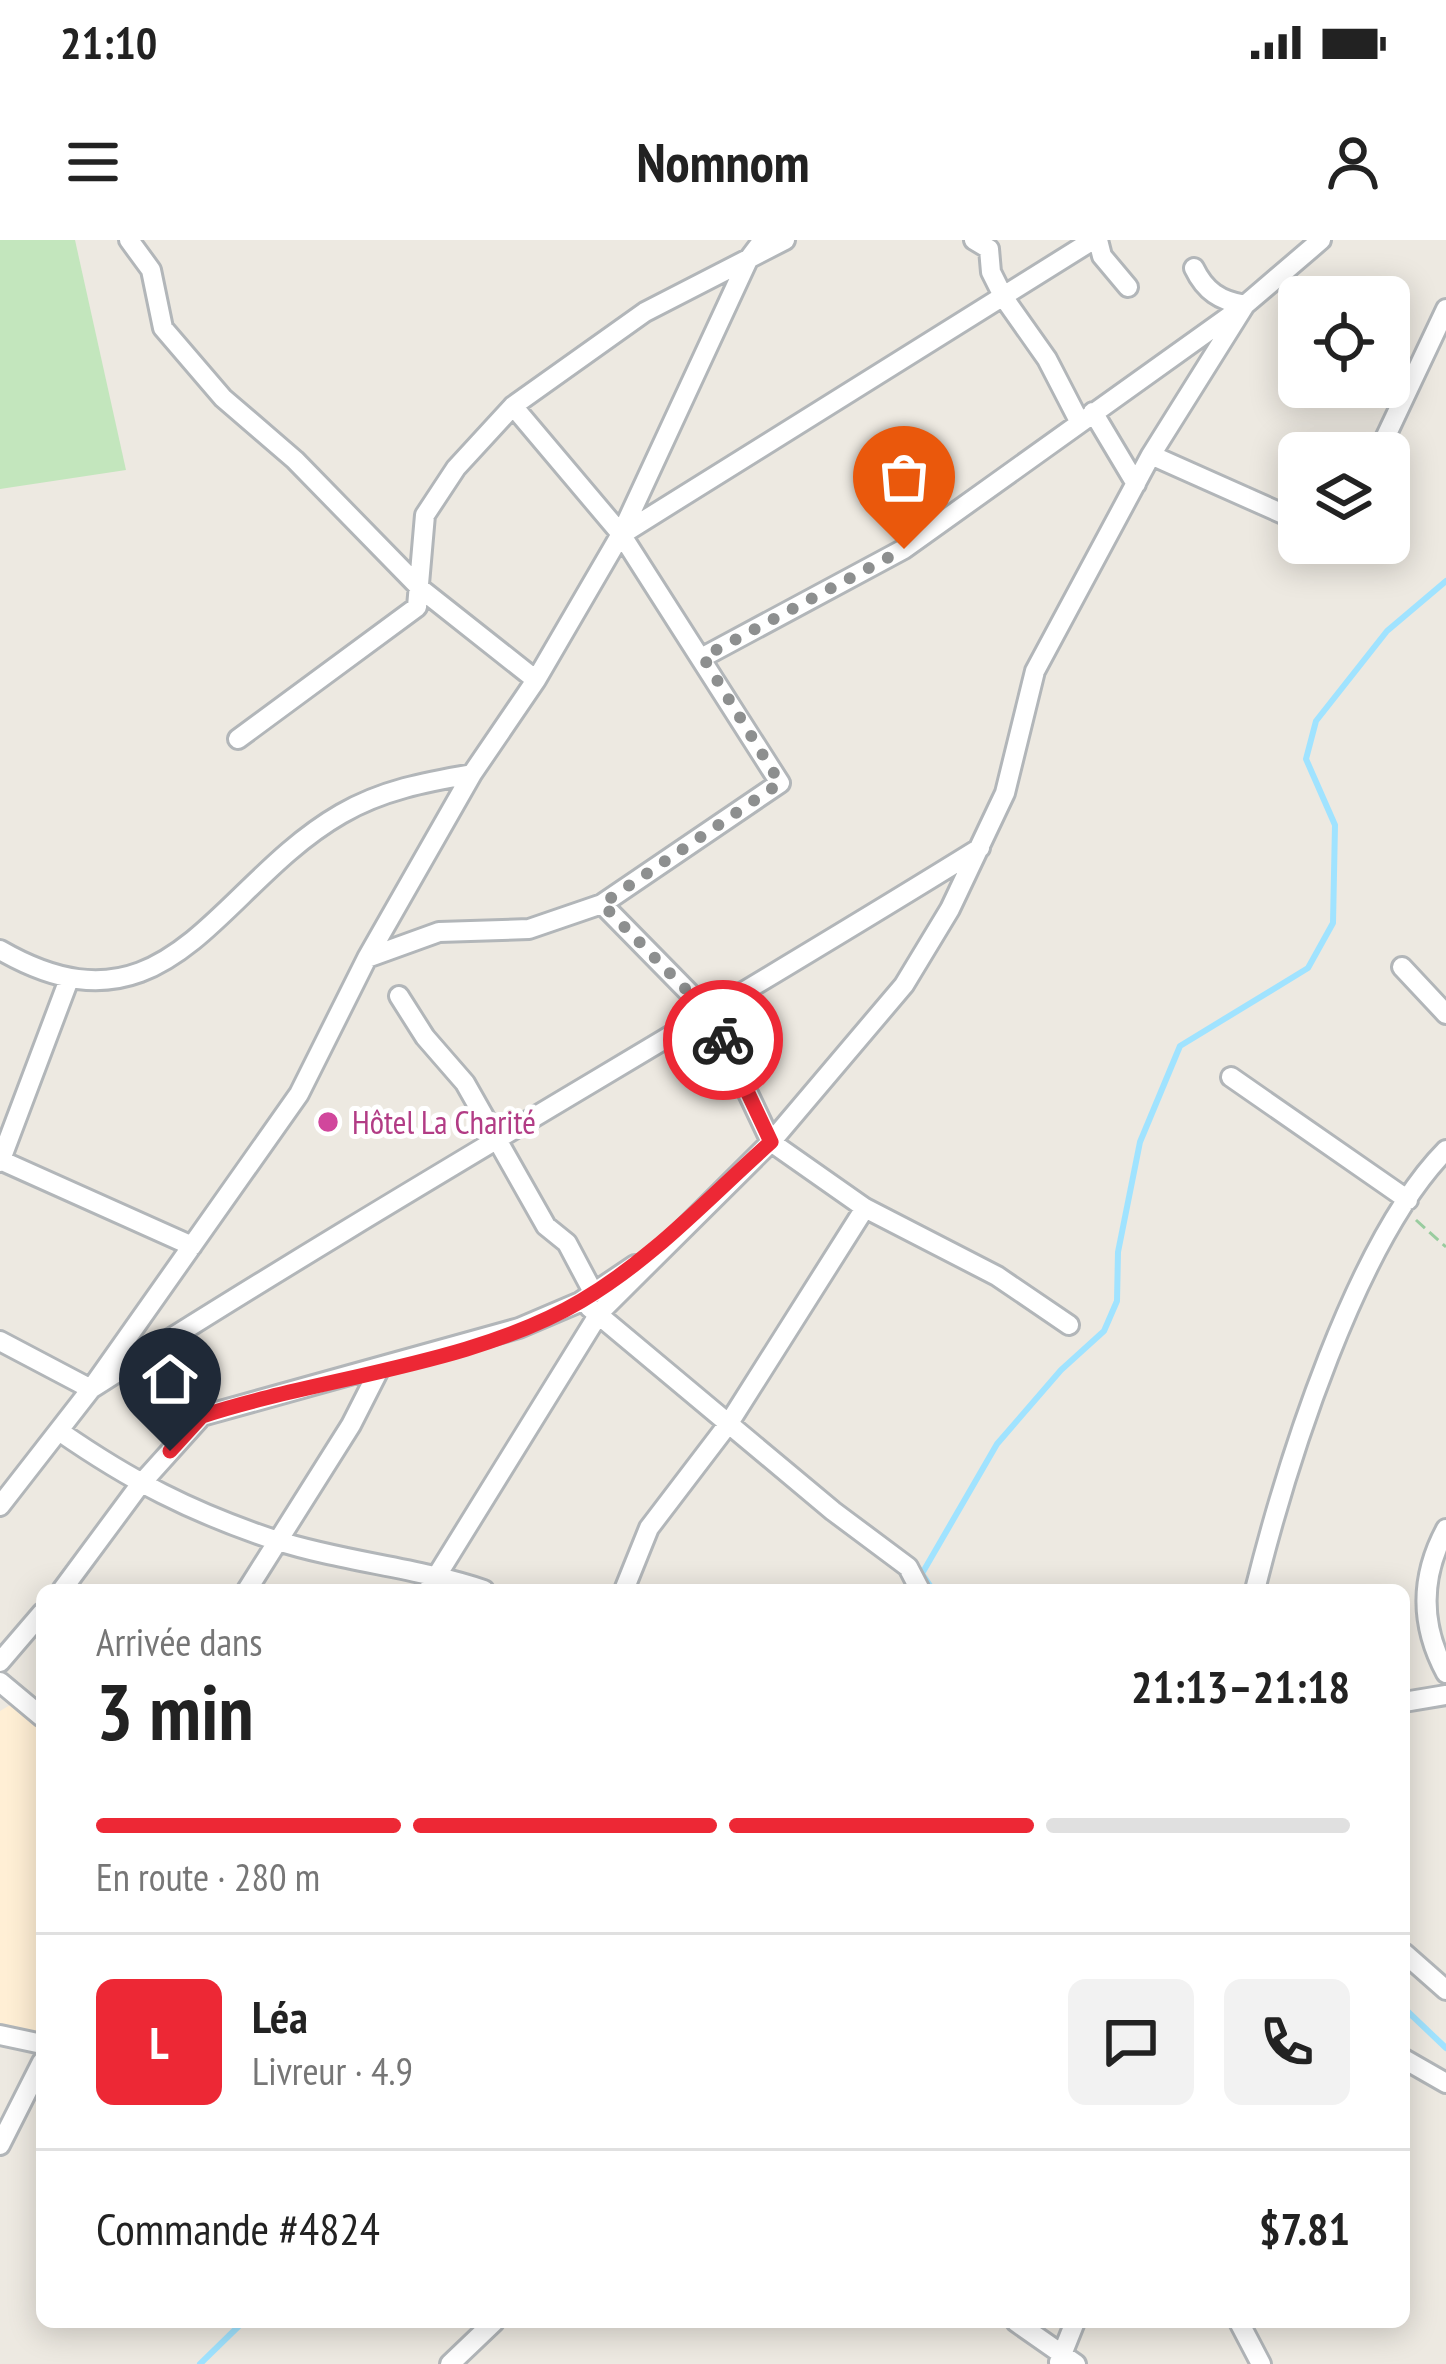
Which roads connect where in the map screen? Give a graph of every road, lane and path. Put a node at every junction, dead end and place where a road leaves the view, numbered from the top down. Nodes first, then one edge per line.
1 (129, 240) edge
2 (763, 240) edge
3 (785, 240) edge
4 (974, 240) edge
5 (1096, 240) edge
6 (1322, 240) edge
7 (748, 260) junction
8 (1194, 268) dead end
9 (1128, 287) dead end
10 (1004, 298) junction
11 (1245, 305) junction
12 (1446, 309) edge
13 (512, 406) junction
14 (1086, 416) junction
15 (1388, 432) edge
16 (1150, 455) junction
17 (1136, 484) junction
18 (1278, 512) edge
19 (622, 535) junction
20 (421, 589) junction
21 (703, 657) junction
22 (536, 680) junction
23 (238, 740) dead end
24 (472, 774) junction
25 (980, 848) junction
26 (602, 904) junction
27 (0, 950) edge
28 (367, 958) junction
29 (1402, 967) dead end
30 (68, 982) junction
31 (399, 996) dead end
32 (1446, 1014) edge
33 (711, 1015) junction
34 (1231, 1077) dead end
35 (502, 1142) junction
36 (771, 1142) junction
37 (1446, 1150) edge
38 (0, 1161) edge
39 (1405, 1204) junction
40 (865, 1208) junction
41 (192, 1246) junction
42 (664, 1246) junction
43 (1446, 1247) edge
44 (586, 1297) junction
45 (600, 1312) junction
46 (1069, 1325) dead end
47 (0, 1341) edge
48 (380, 1368) junction
49 (92, 1389) junction
50 (730, 1424) junction
51 (59, 1431) junction
52 (139, 1486) junction
53 (0, 1506) edge
54 (1446, 1529) edge
55 (278, 1541) junction
56 (432, 1582) edge
57 (66, 1584) edge
58 (251, 1584) edge
59 (626, 1584) edge
60 (917, 1584) edge
61 (1257, 1584) edge
62 (36, 1620) edge
63 (0, 1662) edge
64 (1446, 1673) edge
65 (0, 1682) edge
66 (1446, 1695) edge
67 (1410, 1701) edge
68 (36, 1712) edge
69 (1410, 1958) edge
70 (1446, 1990) edge
71 (0, 2035) edge
72 (36, 2043) edge
73 (1410, 2063) edge
74 (36, 2074) edge
75 (1446, 2084) edge
76 (0, 2145) edge
77 (488, 2328) edge
78 (1024, 2328) edge
79 (1074, 2328) edge
80 (1242, 2328) edge
81 (1066, 2360) edge
82 (450, 2364) edge
83 (1261, 2364) edge

1 - 20 street
2 - 7 street
3 - 7 street
4 - 10 street
5 - 9 street
5 - 10 street
6 - 11 street
7 - 13 street
7 - 19 street
8 - 11 street
10 - 14 street
10 - 19 street
11 - 14 street
11 - 16 street
12 - 15 street
13 - 19 street
13 - 20 street
14 - 17 street
14 - 21 street
16 - 17 street
16 - 18 street
17 - 25 street
19 - 21 street
19 - 22 street
20 - 22 street
20 - 23 street
21 - 26 street
22 - 24 street
24 - 28 street
24 - 30 street
25 - 33 street
25 - 36 street
26 - 28 street
26 - 33 street
27 - 30 street
28 - 41 street
29 - 32 street
30 - 38 street
31 - 35 street
33 - 35 street
33 - 36 street
34 - 39 street
35 - 44 street
35 - 49 street
36 - 40 street
36 - 42 street
37 - 39 street
38 - 41 street
39 - 43 path
39 - 61 street
40 - 46 street
40 - 50 street
41 - 49 street
42 - 44 street
42 - 45 street
44 - 45 street
44 - 48 street
45 - 50 street
45 - 56 street
47 - 49 street
48 - 52 street
48 - 55 street
49 - 51 street
50 - 59 street
50 - 60 street
51 - 52 street
51 - 53 street
52 - 55 street
52 - 57 street
54 - 64 street
55 - 56 street
55 - 58 street
62 - 63 street
65 - 68 street
66 - 67 street
69 - 70 street
71 - 72 street
73 - 75 street
74 - 76 street
77 - 82 street
78 - 81 street
79 - 81 street
80 - 83 street

